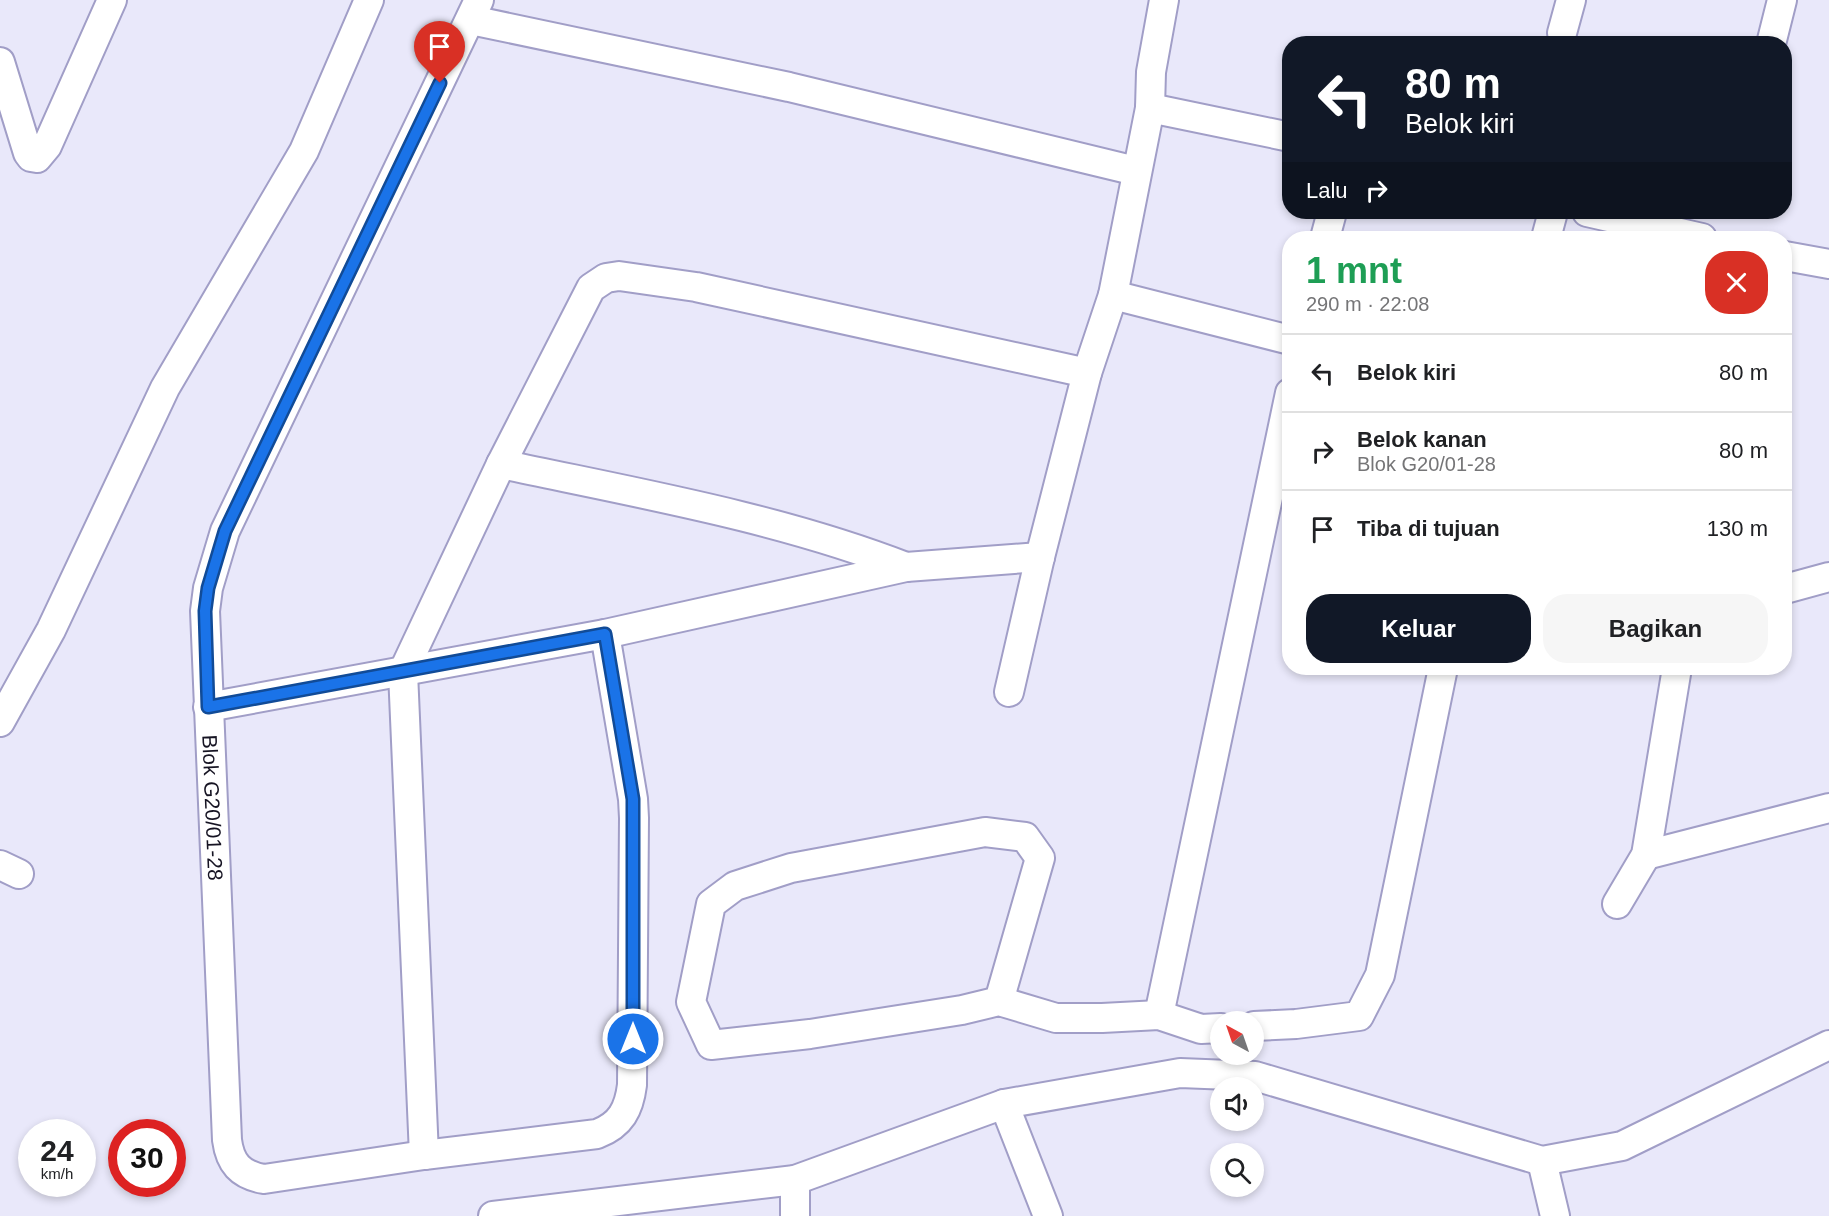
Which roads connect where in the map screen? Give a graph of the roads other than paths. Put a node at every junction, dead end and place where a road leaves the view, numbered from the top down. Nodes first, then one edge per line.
1 (112, 0) edge
2 (369, 0) edge
3 (1164, 0) edge
4 (1570, 0) edge
5 (1782, 0) edge
6 (475, 10) edge
7 (1562, 33) dead end
8 (1774, 36) edge
9 (0, 62) edge
10 (1150, 108) junction
11 (1282, 135) edge
12 (1136, 171) junction
13 (1618, 219) edge
14 (1671, 231) edge
15 (1792, 257) edge
16 (1829, 264) edge
17 (1113, 295) junction
18 (1282, 338) edge
19 (1087, 373) junction
20 (1282, 431) edge
21 (501, 464) junction
22 (1040, 557) junction
23 (906, 567) junction
24 (1829, 577) edge
25 (1792, 587) edge
26 (605, 634) junction
27 (403, 672) junction
28 (1442, 675) edge
29 (1676, 675) edge
30 (1009, 692) dead end
31 (208, 707) junction
32 (0, 722) edge
33 (1829, 808) edge
34 (1646, 855) junction
35 (1617, 904) dead end
36 (999, 1000) junction
37 (1159, 1015) junction
38 (1264, 1026) edge
39 (1210, 1029) edge
40 (1829, 1045) edge
41 (1004, 1104) junction
42 (424, 1155) junction
43 (1542, 1161) junction
44 (795, 1180) junction
45 (493, 1216) edge
46 (795, 1216) edge
47 (1048, 1216) edge
48 (1555, 1216) edge

1 - 9 street
2 - 32 street
3 - 10 street
4 - 7 street
5 - 8 street
6 - 12 street
6 - 31 street, Blok G20/01-28
10 - 11 street
10 - 12 street
12 - 17 street
13 - 14 street
15 - 16 street
17 - 18 street
17 - 19 street
19 - 21 street
19 - 22 street
20 - 37 street
21 - 23 street
21 - 27 street
22 - 23 street
22 - 30 street
23 - 26 street
24 - 25 street
26 - 27 street
26 - 42 street
27 - 31 street
27 - 42 street
28 - 38 street
29 - 34 street
31 - 42 street, Blok G20/01-28
33 - 34 street
34 - 35 street
36 - 36 street
36 - 37 street
37 - 39 street
40 - 43 street
41 - 43 street
41 - 44 street
41 - 47 street
43 - 48 street
44 - 45 street
44 - 46 street

